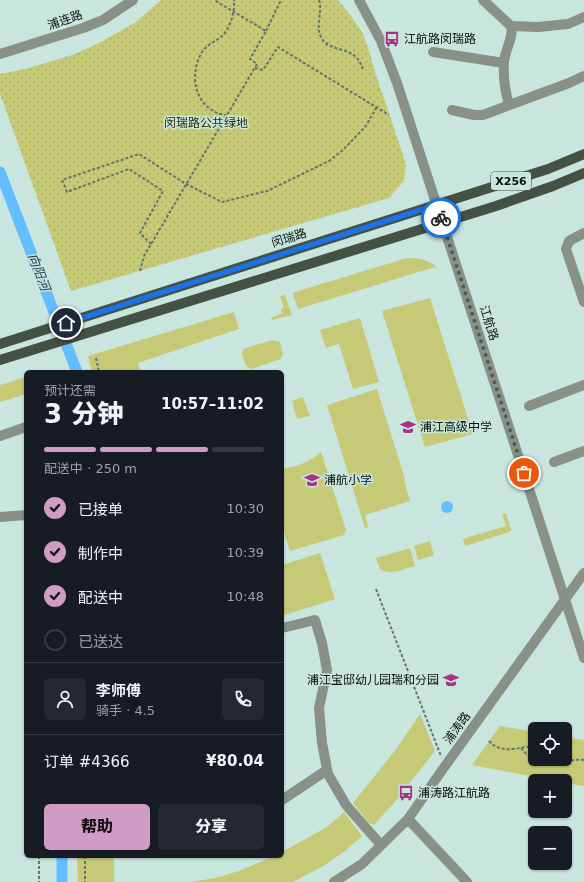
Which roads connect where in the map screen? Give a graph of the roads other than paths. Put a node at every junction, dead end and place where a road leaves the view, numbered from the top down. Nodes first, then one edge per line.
1 (134, 0) edge
2 (483, 0) edge
3 (363, 1) edge
4 (584, 17) edge
5 (511, 26) junction
6 (433, 52) dead end
7 (0, 54) edge
8 (504, 62) junction
9 (584, 76) edge
10 (509, 105) junction
11 (452, 110) dead end
12 (584, 154) edge
13 (584, 173) edge
14 (436, 205) junction
15 (443, 222) junction
16 (584, 233) edge
17 (584, 302) edge
18 (0, 344) edge
19 (0, 360) edge
20 (584, 385) edge
21 (529, 406) dead end
22 (24, 428) edge
23 (0, 436) edge
24 (584, 451) edge
25 (554, 462) dead end
26 (24, 515) edge
27 (0, 517) edge
28 (584, 573) edge
29 (565, 599) junction
30 (284, 628) edge
31 (584, 658) edge
32 (327, 770) junction
33 (284, 799) edge
34 (408, 819) junction
35 (381, 845) junction
36 (334, 882) edge
37 (466, 882) edge

1 - 7 street, 浦连路
2 - 5 street
3 - 14 street, 江航路
4 - 5 street
5 - 8 street
6 - 8 street
8 - 10 street
9 - 10 street
10 - 11 street
12 - 14 main road, 闵瑞路 / X256
13 - 15 main road, X256
14 - 15 street, 江航路
14 - 18 main road, 闵瑞路 / X256
15 - 19 main road, X256
15 - 29 street, 江航路
16 - 17 street
20 - 21 street
22 - 23 street
24 - 25 street
26 - 27 street
28 - 29 street, 浦涛路
29 - 31 street, 江航路
29 - 34 street, 浦涛路
30 - 32 street
32 - 33 street
32 - 35 street
34 - 35 street, 浦涛路
34 - 37 street
35 - 36 street, 浦涛路

